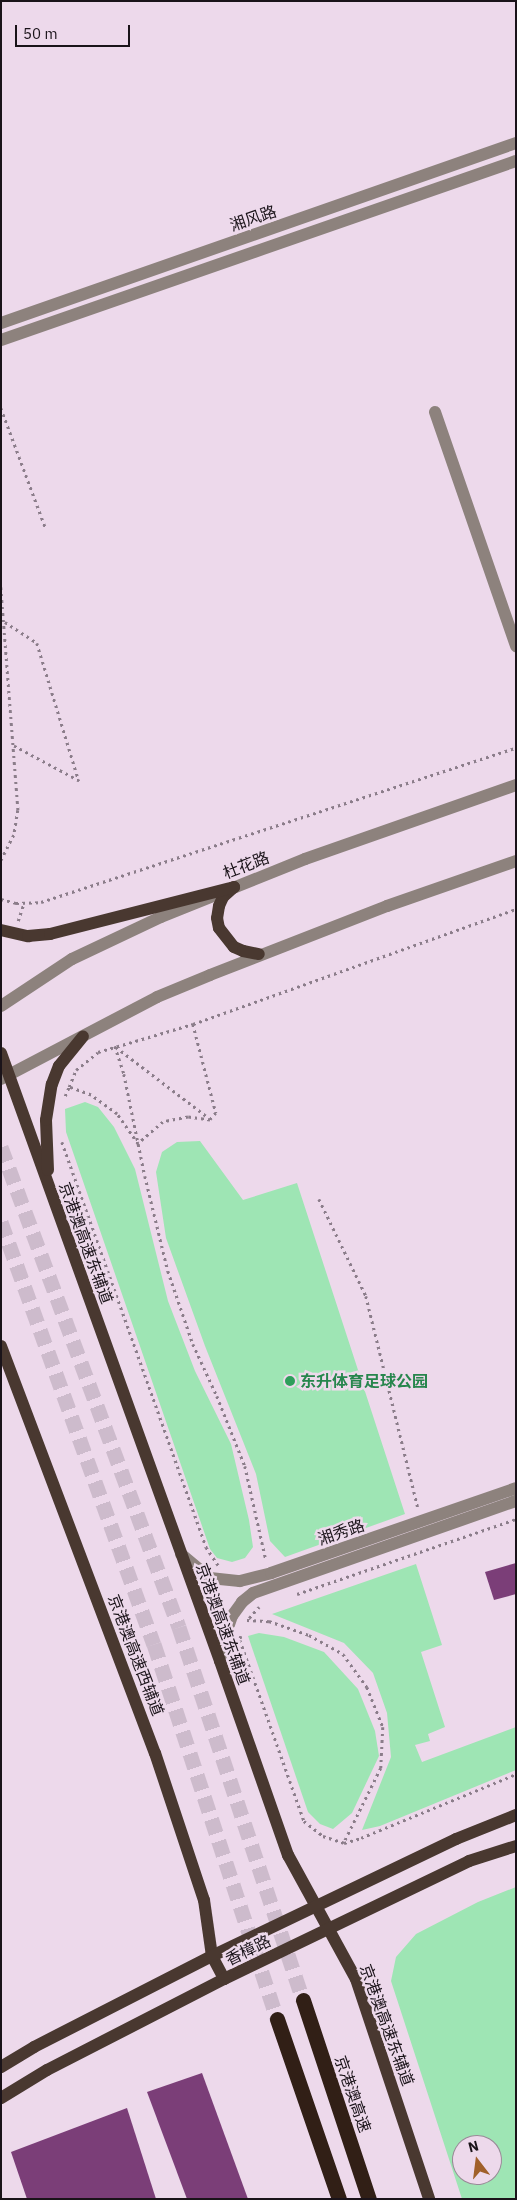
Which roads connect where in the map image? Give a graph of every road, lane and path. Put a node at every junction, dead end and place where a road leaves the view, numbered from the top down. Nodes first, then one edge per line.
1 (516, 143) edge
2 (516, 161) edge
3 (1, 323) edge
4 (1, 340) edge
5 (1, 408) edge
6 (435, 412) dead end
7 (46, 529) dead end
8 (1, 587) edge
9 (5, 622) junction
10 (516, 646) edge
11 (14, 746) junction
12 (516, 748) edge
13 (516, 785) edge
14 (1, 861) edge
15 (516, 861) edge
16 (234, 887) junction
17 (1, 899) edge
18 (24, 903) junction
19 (516, 909) edge
20 (18, 922) dead end
21 (1, 930) edge
22 (259, 954) junction
23 (1, 1006) edge
24 (193, 1024) junction
25 (83, 1036) junction
26 (115, 1046) junction
27 (1, 1053) edge
28 (5, 1077) edge
29 (69, 1086) junction
30 (62, 1104) dead end
31 (210, 1120) junction
32 (60, 1137) dead end
33 (138, 1144) junction
34 (50, 1190) junction
35 (319, 1199) dead end
36 (1, 1346) edge
37 (516, 1488) edge
38 (516, 1501) edge
39 (516, 1519) edge
40 (421, 1521) junction
41 (181, 1554) junction
42 (266, 1558) junction
43 (258, 1562) dead end
44 (218, 1565) dead end
45 (271, 1573) junction
46 (296, 1594) dead end
47 (260, 1607) dead end
48 (248, 1620) junction
49 (243, 1624) dead end
50 (242, 1632) dead end
51 (220, 1661) junction
52 (516, 1774) edge
53 (516, 1815) edge
54 (344, 1843) junction
55 (516, 1846) edge
56 (316, 1906) junction
57 (328, 1929) junction
58 (212, 1956) junction
59 (224, 1979) junction
60 (303, 2000) tunnel mouth
61 (277, 2019) tunnel mouth
62 (1, 2067) edge
63 (1, 2098) edge
64 (339, 2199) edge
65 (369, 2199) edge
66 (429, 2199) edge

1 - 3 street, 湘风路
2 - 4 street, 湘风路
5 - 7 path
6 - 10 street
8 - 9 path
9 - 11 path
9 - 11 path
11 - 14 path
12 - 18 path
13 - 16 street, 杜花路
15 - 22 street
16 - 21 main road
16 - 22 main road
16 - 23 street, 杜花路
17 - 18 path
18 - 20 path
19 - 24 path
22 - 25 street
24 - 26 path
24 - 31 path
25 - 28 street
25 - 34 main road
26 - 29 path
26 - 31 path
26 - 33 path
27 - 28 main road, 京港澳高速东辅道
28 - 34 main road, 京港澳高速东辅道
29 - 30 path
29 - 33 path
31 - 33 path
32 - 44 path
33 - 42 path
34 - 41 main road, 京港澳高速东辅道
35 - 40 path
36 - 58 main road, 京港澳高速西辅道
37 - 40 street, 湘秀路
38 - 51 street, 湘秀路
39 - 46 path
40 - 45 street, 湘秀路
41 - 45 street, 湘秀路
41 - 51 main road, 京港澳高速东辅道
42 - 43 path
42 - 45 path
47 - 48 path
48 - 49 path
48 - 54 path
50 - 54 path
51 - 56 main road, 京港澳高速东辅道
52 - 54 path
53 - 56 main road, 香樟路
55 - 57 main road, 香樟路
56 - 57 main road, 京港澳高速东辅道
56 - 58 main road, 香樟路
57 - 59 main road, 香樟路
57 - 66 main road, 京港澳高速东辅道
58 - 59 main road, 京港澳高速西辅道
58 - 62 main road, 香樟路
59 - 63 main road, 香樟路
60 - 65 highway, 京港澳高速
61 - 64 highway

